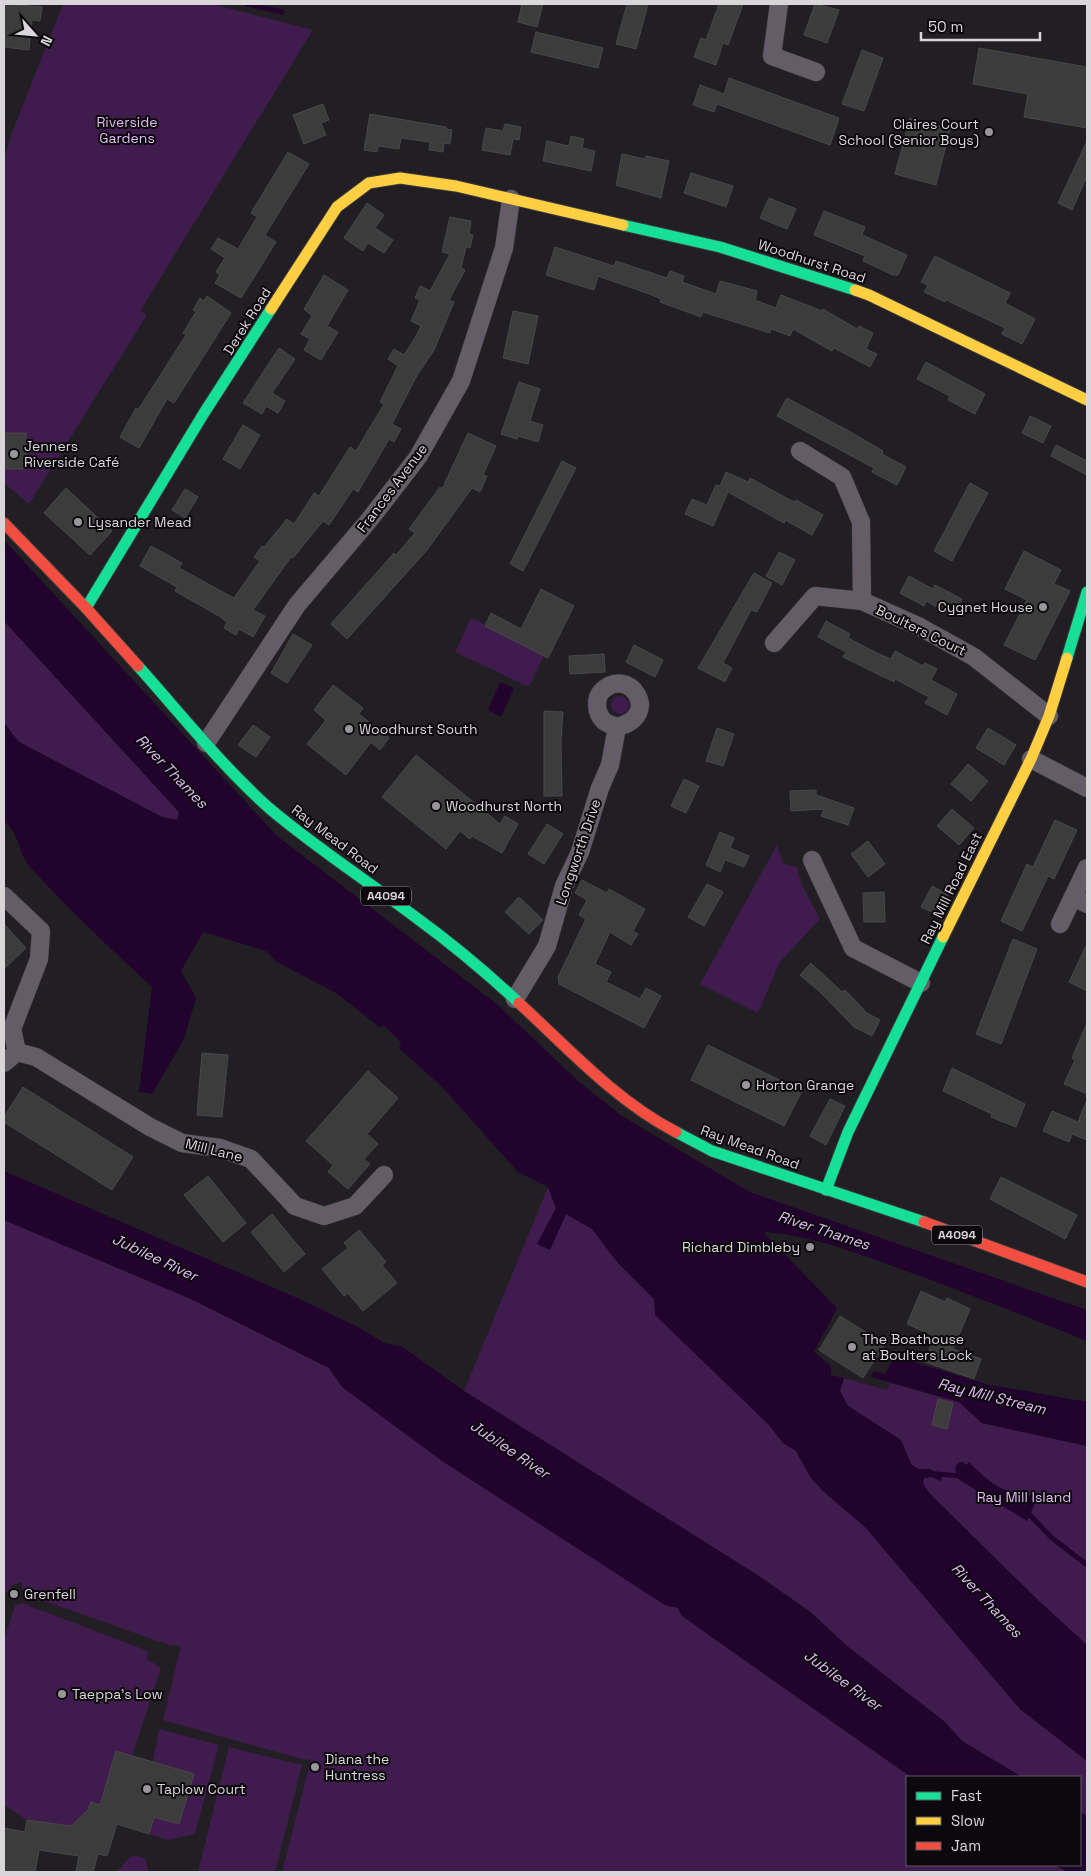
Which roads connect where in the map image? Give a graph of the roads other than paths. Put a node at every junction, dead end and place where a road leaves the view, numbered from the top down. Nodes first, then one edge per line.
1 (779, 4) edge
2 (816, 72) dead end
3 (511, 199) junction
4 (1087, 400) edge
5 (800, 451) dead end
6 (4, 523) edge
7 (1087, 592) edge
8 (862, 602) junction
9 (86, 608) junction
10 (774, 643) dead end
11 (1049, 716) junction
12 (617, 727) dead end
13 (206, 743) junction
14 (1032, 759) junction
15 (1087, 788) edge
16 (812, 860) dead end
17 (1087, 868) edge
18 (4, 896) edge
19 (1080, 900) edge
20 (1060, 924) dead end
21 (921, 983) junction
22 (515, 999) junction
23 (17, 1052) junction
24 (4, 1063) edge
25 (384, 1175) dead end
26 (826, 1190) junction
27 (1087, 1282) edge

1 - 2 street
3 - 4 street, Woodhurst Road
3 - 9 street, Derek Road
3 - 13 street, Frances Avenue
5 - 8 street, Boulters Court
6 - 9 street, Ray Mead Road / A4094
7 - 11 street, Ray Mill Road East
8 - 10 street, Boulters Court
8 - 11 street, Boulters Court
9 - 13 street, Ray Mead Road / A4094
11 - 14 street, Ray Mill Road East
12 - 22 street, Longworth Drive
13 - 22 street, Ray Mead Road / A4094
14 - 15 street
14 - 21 street, Ray Mill Road East
16 - 21 street
17 - 19 street
18 - 23 street
19 - 20 street
21 - 26 street, Ray Mill Road East
22 - 26 street, Ray Mead Road / A4094
23 - 24 street
23 - 25 street, Mill Lane
26 - 27 street, A4094

